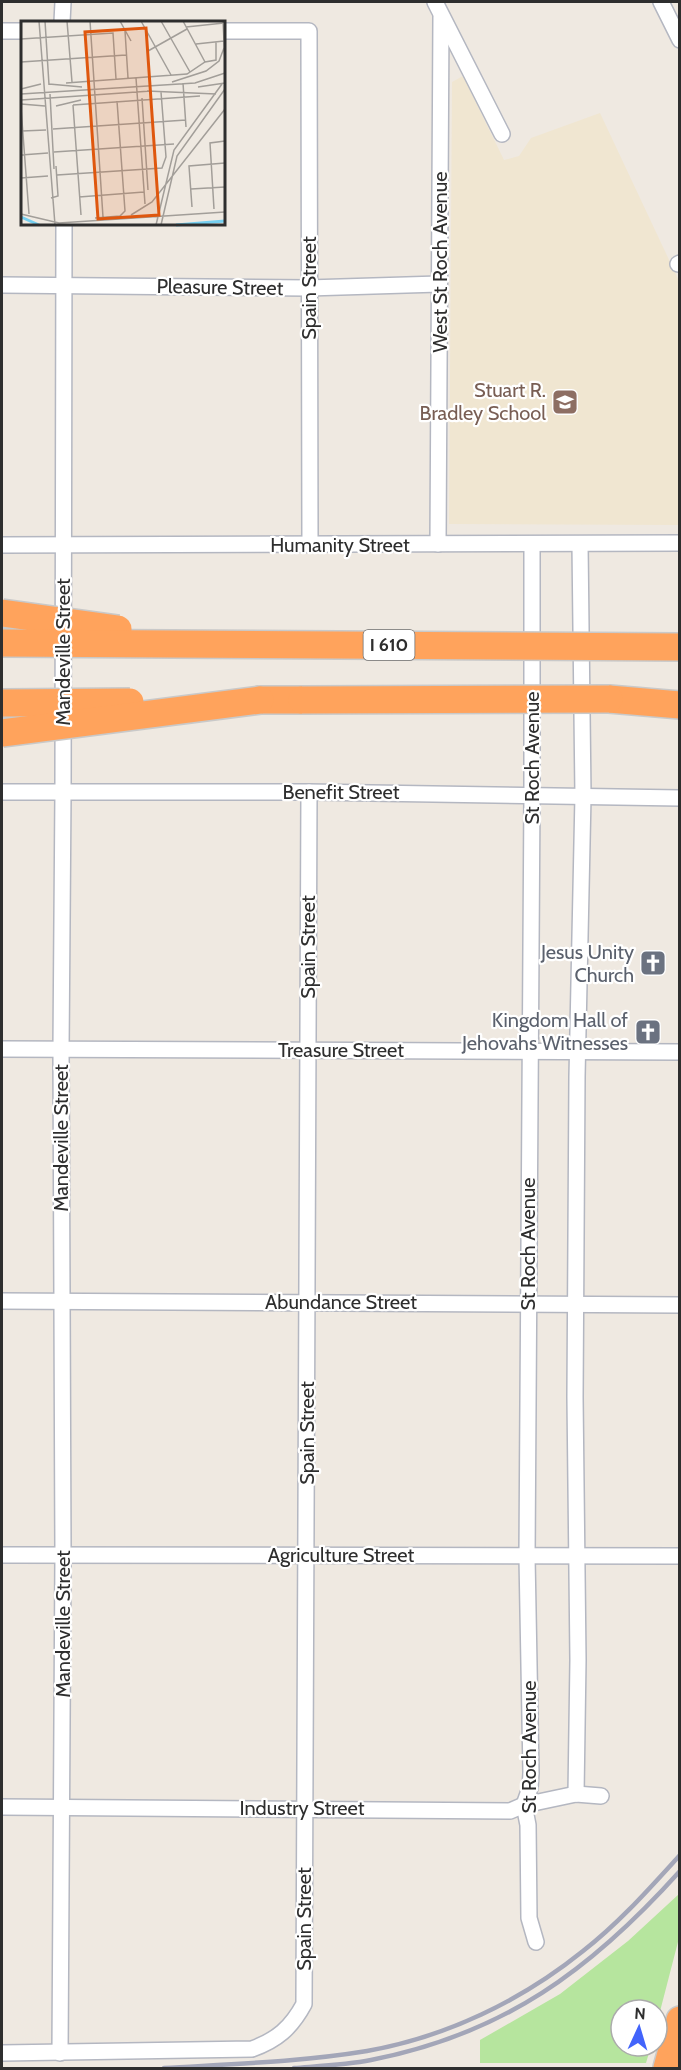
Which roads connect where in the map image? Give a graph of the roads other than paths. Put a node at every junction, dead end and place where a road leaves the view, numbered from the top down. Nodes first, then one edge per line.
1 (63, 2) edge
2 (435, 2) edge
3 (661, 2) edge
4 (441, 16) junction
5 (62, 21) edge
6 (2, 31) edge
7 (21, 31) edge
8 (225, 31) edge
9 (680, 40) edge
10 (502, 134) dead end
11 (63, 225) edge
12 (439, 284) junction
13 (2, 285) edge
14 (64, 285) junction
15 (308, 288) junction
16 (680, 543) edge
17 (63, 544) junction
18 (438, 544) junction
19 (532, 544) junction
20 (580, 544) junction
21 (2, 545) edge
22 (310, 545) junction
23 (2, 613) edge
24 (680, 641) edge
25 (2, 643) edge
26 (220, 644) junction
27 (557, 646) junction
28 (680, 647) edge
29 (680, 698) edge
30 (609, 699) junction
31 (260, 700) junction
32 (2, 703) edge
33 (680, 705) edge
34 (2, 733) edge
35 (2, 792) edge
36 (63, 792) junction
37 (309, 792) junction
38 (532, 794) junction
39 (583, 796) junction
40 (680, 798) edge
41 (2, 1050) edge
42 (60, 1050) junction
43 (308, 1050) junction
44 (530, 1051) junction
45 (578, 1051) junction
46 (680, 1052) edge
47 (2, 1301) edge
48 (62, 1301) junction
49 (306, 1302) junction
50 (528, 1303) junction
51 (576, 1304) junction
52 (680, 1305) edge
53 (307, 1554) junction
54 (2, 1555) edge
55 (63, 1555) junction
56 (680, 1556) edge
57 (527, 1557) junction
58 (577, 1557) junction
59 (576, 1794) junction
60 (601, 1796) dead end
61 (524, 1805) junction
62 (62, 1806) junction
63 (2, 1807) edge
64 (305, 1808) junction
65 (536, 1942) dead end
66 (680, 2020) edge
67 (2, 2053) edge
68 (60, 2053) junction
69 (668, 2068) edge

1 - 5 street
2 - 4 street
3 - 9 street
4 - 10 street
4 - 12 street, West St Roch Avenue
6 - 7 street
8 - 15 street, Spain Street
11 - 14 street, Mandeville Street
12 - 15 street, Pleasure Street
12 - 18 street, West St Roch Avenue
13 - 14 street, Pleasure Street
14 - 15 street, Pleasure Street
14 - 17 street, Mandeville Street
15 - 22 street, Spain Street
16 - 20 street, Humanity Street
17 - 21 street, Humanity Street
17 - 22 street, Humanity Street
17 - 36 street, Mandeville Street
18 - 19 street, Humanity Street
18 - 22 street, Humanity Street
19 - 20 street, Humanity Street
19 - 38 street, St Roch Avenue
20 - 39 street
23 - 26 highway, bridge
24 - 27 highway, bridge
25 - 26 highway, I 610, bridge
26 - 27 highway, I 610, bridge
27 - 28 highway, I 610, bridge
29 - 30 highway
30 - 31 highway, bridge
30 - 33 highway
31 - 32 highway, bridge
31 - 34 highway, bridge
35 - 36 street, Benefit Street
36 - 37 street, Benefit Street
36 - 42 street, Mandeville Street
37 - 38 street, Benefit Street
37 - 43 street, Spain Street
38 - 39 street, Benefit Street
38 - 44 street, St Roch Avenue
39 - 40 street, Benefit Street
39 - 45 street
41 - 42 street, Treasure Street
42 - 43 street, Treasure Street
42 - 48 street, Mandeville Street
43 - 44 street, Treasure Street
43 - 49 street, Spain Street
44 - 45 street, Treasure Street
44 - 50 street, St Roch Avenue
45 - 46 street, Treasure Street
45 - 51 street
47 - 48 street, Abundance Street
48 - 49 street, Abundance Street
48 - 55 street, Mandeville Street
49 - 50 street, Abundance Street
49 - 53 street, Spain Street
50 - 51 street, Abundance Street
50 - 57 street, St Roch Avenue
51 - 52 street, Abundance Street
51 - 58 street
53 - 55 street, Agriculture Street
53 - 57 street, Agriculture Street
53 - 64 street, Spain Street
54 - 55 street, Agriculture Street
55 - 62 street, Mandeville Street
56 - 58 street, Agriculture Street
57 - 58 street, Agriculture Street
57 - 61 street, St Roch Avenue
58 - 59 street
59 - 60 street, Industry Street
59 - 61 street, Industry Street
61 - 64 street, Industry Street
61 - 65 street, St Roch Avenue
62 - 63 street, Industry Street
62 - 64 street, Industry Street
62 - 68 street, Mandeville Street
64 - 68 street, Spain Street
66 - 69 highway
67 - 68 street

